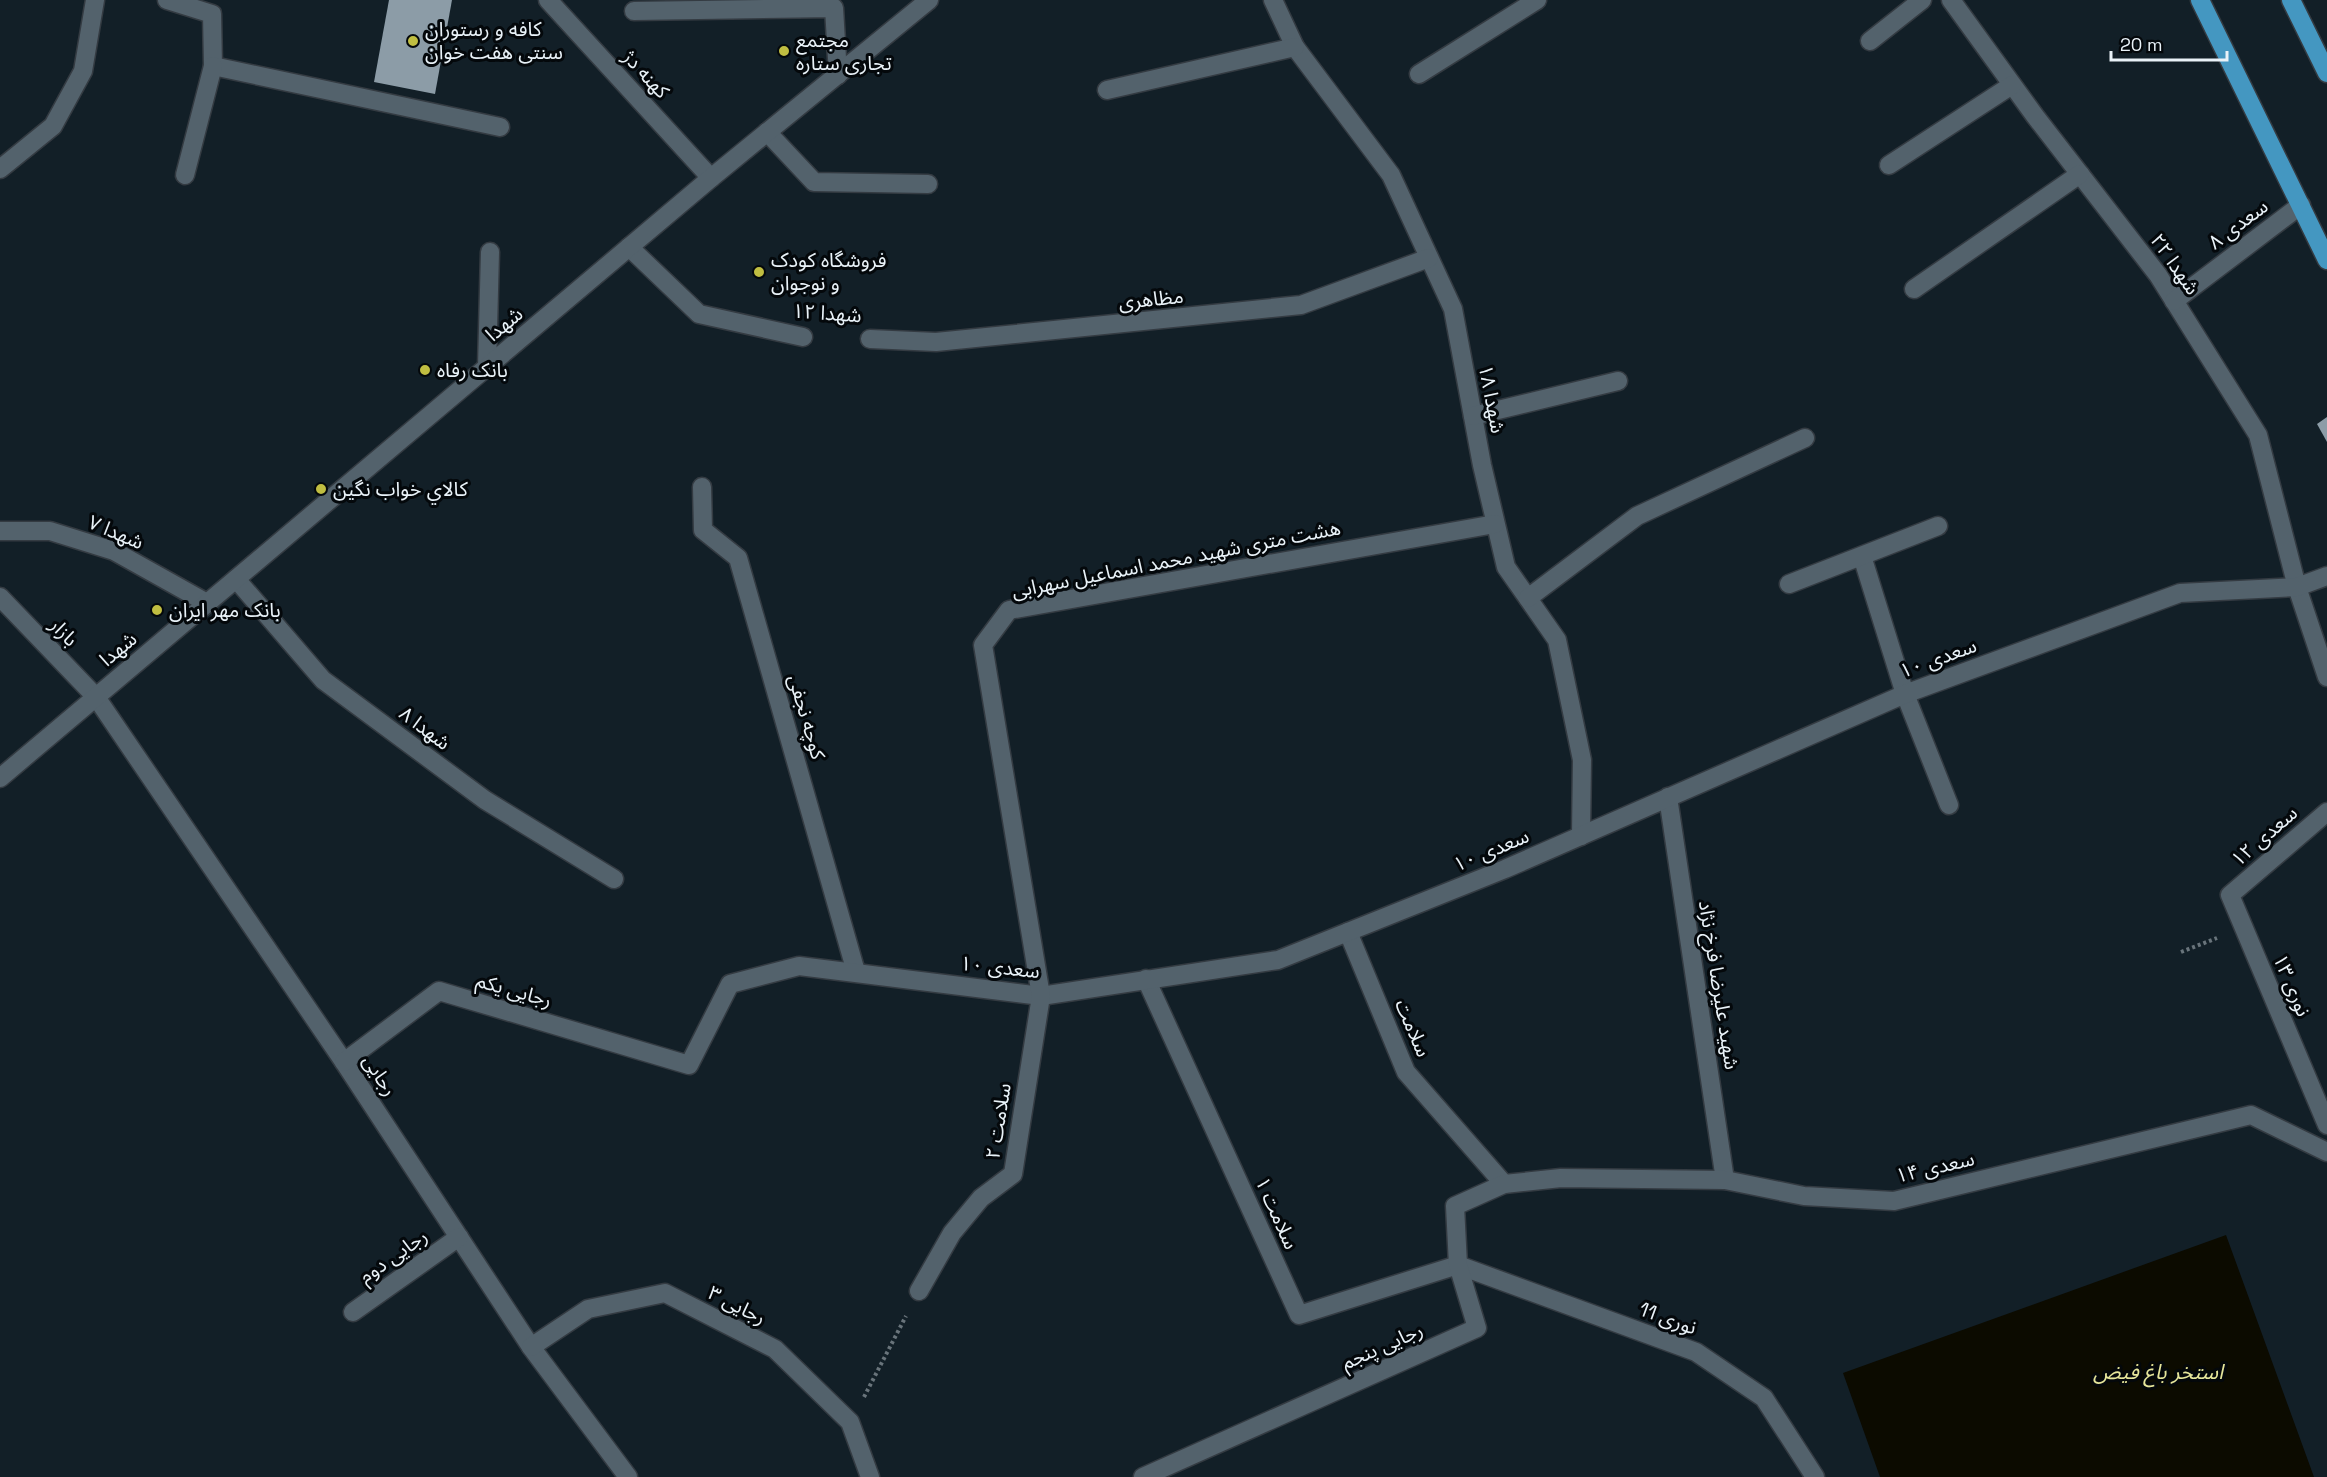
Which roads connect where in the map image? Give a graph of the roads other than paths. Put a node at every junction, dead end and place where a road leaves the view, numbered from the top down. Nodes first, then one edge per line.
1 (95, 0) edge
2 (167, 0) edge
3 (548, 0) edge
4 (929, 0) edge
5 (1273, 0) edge
6 (1538, 0) edge
7 (1922, 0) edge
8 (1951, 0) edge
9 (2200, 0) edge
10 (2291, 0) edge
11 (634, 11) dead end
12 (1870, 41) dead end
13 (1295, 47) junction
14 (213, 66) junction
15 (2327, 73) edge
16 (1419, 74) dead end
17 (838, 75) junction
18 (2012, 85) junction
19 (1107, 90) dead end
20 (500, 127) dead end
21 (767, 132) junction
22 (1889, 165) dead end
23 (0, 169) edge
24 (2080, 174) junction
25 (185, 175) dead end
26 (711, 178) junction
27 (928, 184) dead end
28 (2301, 205) junction
29 (629, 247) junction
30 (490, 252) dead end
31 (1429, 258) junction
32 (2327, 260) edge
33 (1914, 289) dead end
34 (2174, 301) junction
35 (803, 337) dead end
36 (870, 339) dead end
37 (487, 367) junction
38 (1618, 381) dead end
39 (1473, 416) junction
40 (1805, 438) dead end
41 (702, 487) dead end
42 (1495, 524) junction
43 (1938, 526) dead end
44 (0, 531) edge
45 (1862, 556) junction
46 (2327, 576) edge
47 (236, 579) junction
48 (1789, 584) dead end
49 (2297, 587) junction
50 (0, 597) edge
51 (1528, 598) junction
52 (207, 603) junction
53 (2327, 677) edge
54 (1905, 694) junction
55 (96, 697) junction
56 (0, 778) edge
57 (1668, 797) junction
58 (1949, 805) dead end
59 (2327, 812) edge
60 (1581, 836) junction
61 (614, 879) dead end
62 (2230, 895) joint
63 (1348, 932) junction
64 (856, 972) junction
65 (1146, 979) junction
66 (1041, 996) junction
67 (344, 1062) junction
68 (689, 1065) joint
69 (2327, 1125) edge
70 (2327, 1152) edge
71 (1725, 1180) junction
72 (1504, 1184) junction
73 (459, 1237) junction
74 (1458, 1265) junction
75 (919, 1291) road end
76 (353, 1312) dead end
77 (531, 1347) junction
78 (624, 1476) edge
79 (870, 1477) edge
80 (1143, 1477) edge
81 (1815, 1477) edge

1 - 23 street
2 - 14 street
3 - 26 street, کهنه دژ
4 - 17 street, شهدا
5 - 13 street, شهدا ۱۸
6 - 16 street
7 - 12 street
8 - 18 street, شهدا ۲۲
9 - 28 main road
10 - 15 main road
11 - 17 street
13 - 19 street
13 - 31 street, شهدا ۱۸
14 - 20 street
14 - 25 street
17 - 21 street, شهدا
18 - 22 street
18 - 24 street, شهدا ۲۲
21 - 26 street, شهدا
21 - 27 street
24 - 33 street
24 - 34 street, شهدا ۲۲
26 - 29 street, شهدا
28 - 32 main road
28 - 34 street, سعدی ۸
29 - 35 street, شهدا ۱۲
29 - 37 street, شهدا
30 - 37 street
31 - 36 street, مظاهری
31 - 39 street, شهدا ۱۸
34 - 49 street, شهدا ۲۲
37 - 47 street, شهدا
38 - 39 street
39 - 42 street, شهدا ۱۸
40 - 51 street
41 - 64 street, کوچه نجفی
42 - 51 street, شهدا ۱۸
42 - 66 street, هشت متری شهید محمد اسماعیل سهرابی
43 - 45 street
44 - 52 street, شهدا ۷
45 - 48 street
45 - 54 street
46 - 49 street, سعدی ۱۰
47 - 52 street, شهدا
47 - 61 street, شهدا ۸
49 - 53 street, شهدا ۲۲
49 - 54 street, سعدی ۱۰
50 - 55 street, بازار
51 - 60 street, شهدا ۱۸
52 - 55 street, شهدا
54 - 57 street, سعدی ۱۰
54 - 58 street
55 - 56 street, شهدا
55 - 67 street, رجایی
57 - 60 street, سعدی ۱۰
57 - 71 street, شهید علیرضا فرخ نژاد
59 - 62 street, سعدی ۱۲
60 - 63 street, سعدی ۱۰
62 - 69 street, نوری ۱۳
63 - 65 street, سعدی ۱۰
63 - 72 street, سلامت
64 - 66 street, سعدی ۱۰
64 - 68 street, سعدی ۱۰
65 - 66 street, سعدی ۱۰
65 - 74 street, سلامت ۱
66 - 75 street, سلامت ۲
67 - 68 street, رجایی یکم
67 - 73 street, رجایی
70 - 71 street, سعدی ۱۴
71 - 72 street, سعدی ۱۴
72 - 74 street, رجایی پنجم
73 - 76 street, رجایی دوم
73 - 77 street, رجایی
74 - 80 street, رجایی پنجم
74 - 81 street, نوری 11
77 - 78 street, رجایی
77 - 79 street, رجایی ۳

